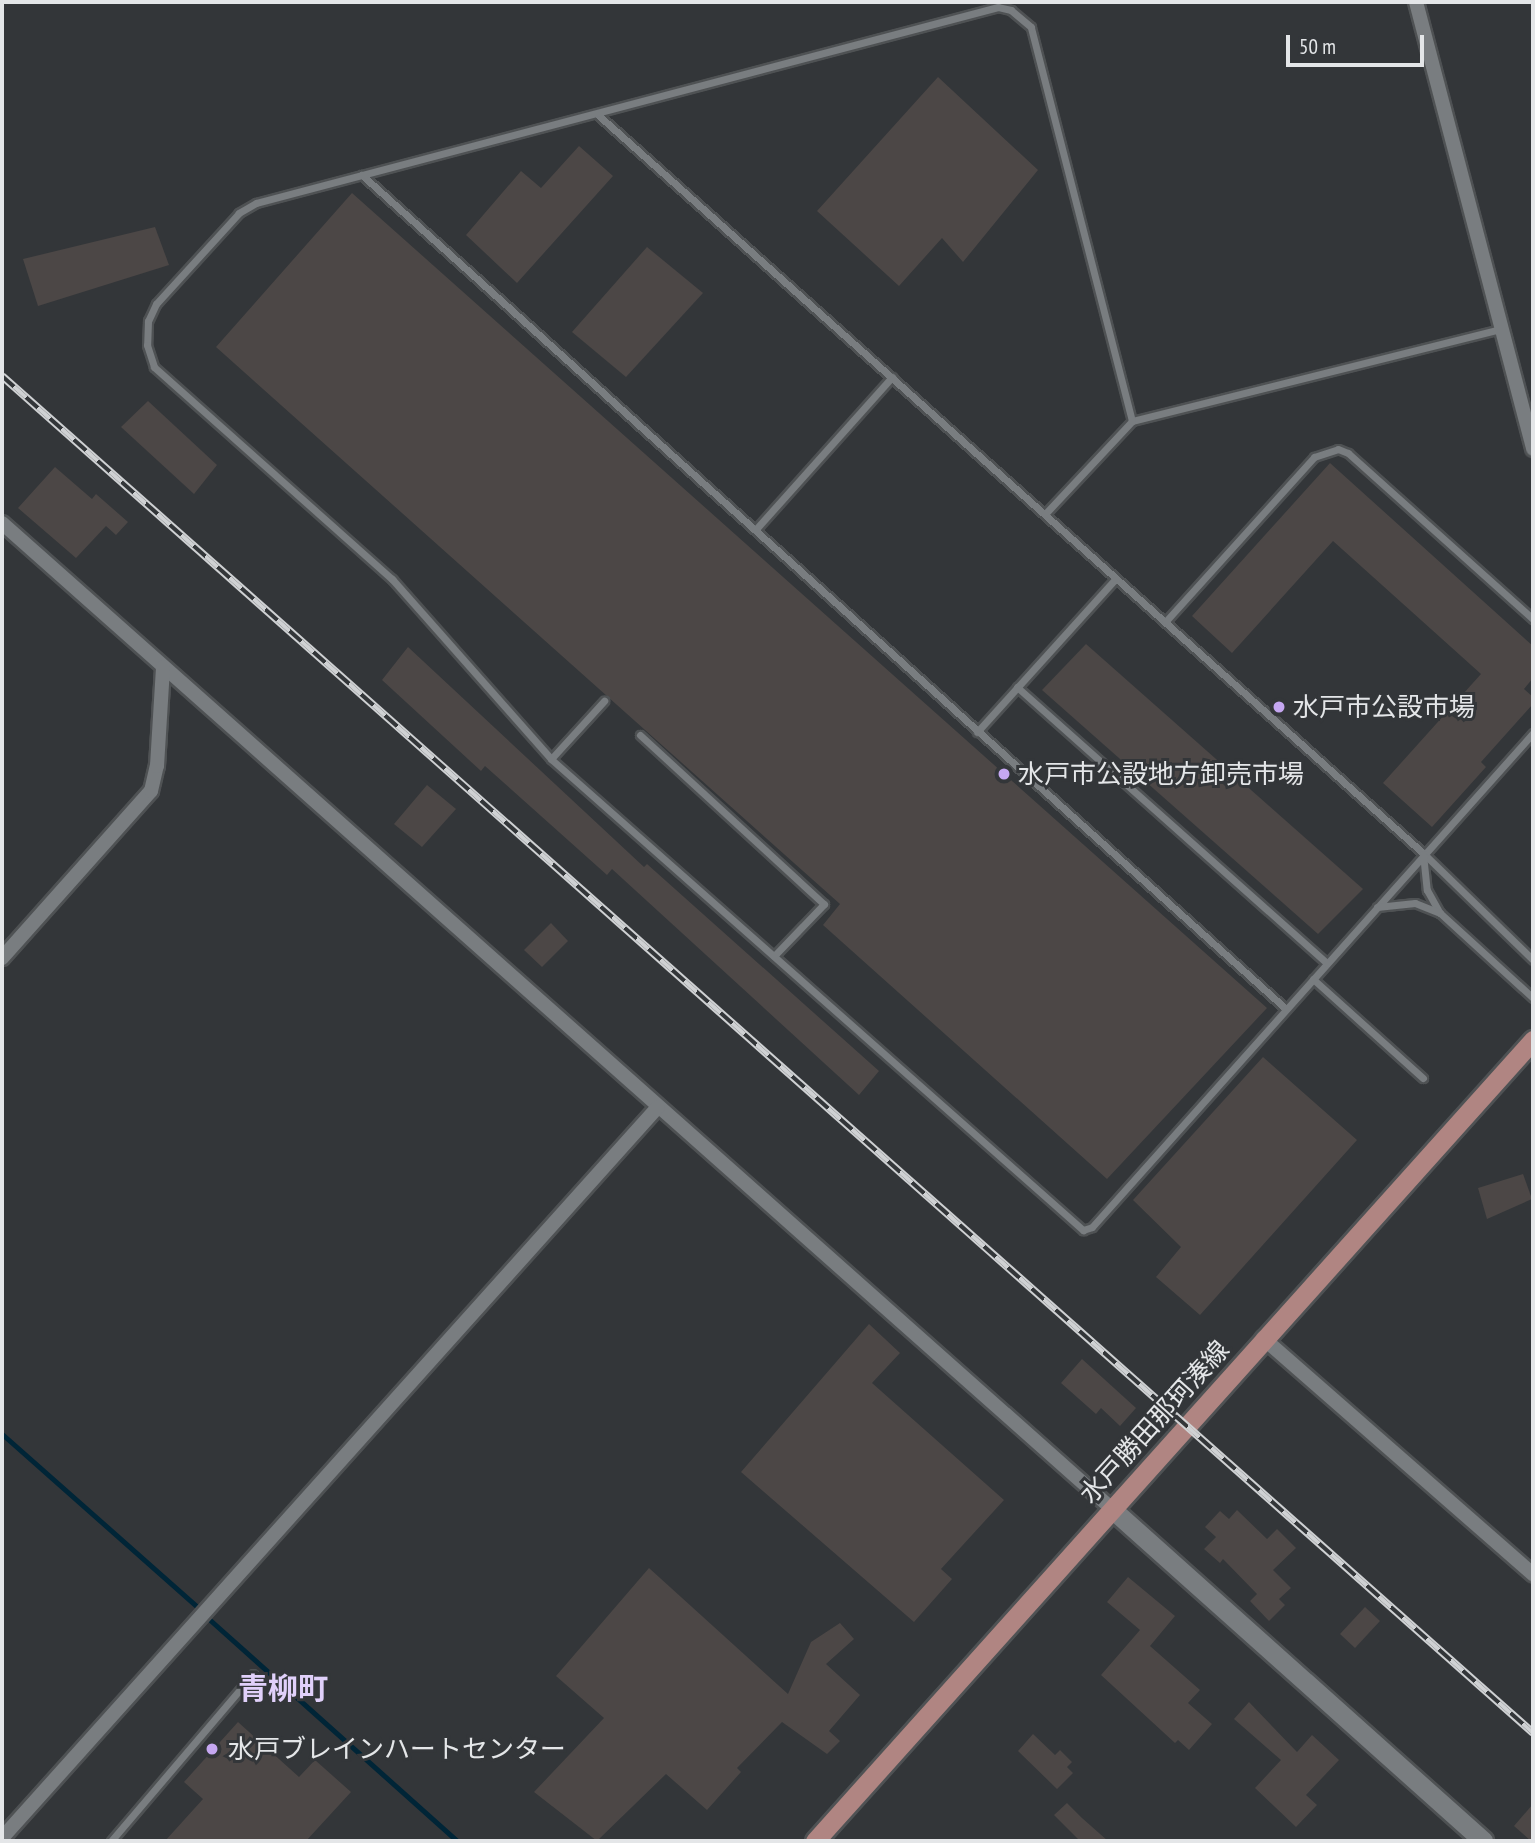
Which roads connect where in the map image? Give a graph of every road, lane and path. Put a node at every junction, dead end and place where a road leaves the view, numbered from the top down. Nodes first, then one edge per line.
1 (1416, 2) edge
2 (597, 114) junction
3 (362, 176) junction
4 (1501, 329) junction
5 (892, 377) junction
6 (1132, 421) junction
7 (1533, 449) edge
8 (1045, 514) junction
9 (2, 523) edge
10 (755, 530) junction
11 (1116, 578) junction
12 (1533, 619) edge
13 (1166, 621) junction
14 (163, 667) junction
15 (1017, 687) junction
16 (604, 701) dead end
17 (977, 732) junction
18 (1533, 733) edge
19 (640, 736) dead end
20 (551, 759) junction
21 (1423, 853) junction
22 (1376, 907) junction
23 (1440, 913) junction
24 (774, 956) junction
25 (2, 958) edge
26 (1533, 960) edge
27 (1327, 963) junction
28 (1313, 979) junction
29 (1533, 998) edge
30 (1286, 1009) junction
31 (1533, 1040) edge
32 (1423, 1078) dead end
33 (658, 1107) junction
34 (1263, 1338) junction
35 (1112, 1509) junction
36 (1533, 1574) edge
37 (253, 1674) dead end
38 (2, 1838) edge
39 (111, 1841) edge
40 (816, 1841) edge
41 (1483, 1841) edge

1 - 4 street
2 - 3 lane
2 - 5 lane
2 - 6 lane
3 - 10 lane
3 - 20 lane
4 - 6 lane
4 - 7 street
5 - 8 lane
5 - 10 lane
6 - 8 lane
8 - 11 lane
9 - 14 street
10 - 17 lane
11 - 13 lane
11 - 15 lane
12 - 13 lane
13 - 21 lane
14 - 25 street
14 - 33 street
15 - 17 lane
15 - 27 lane
16 - 20 lane
17 - 30 lane
18 - 21 lane
19 - 24 lane
20 - 24 lane
21 - 22 lane
21 - 23 lane
21 - 26 lane
22 - 23 lane
22 - 27 lane
23 - 29 lane
24 - 30 lane
27 - 28 lane
28 - 30 lane
28 - 32 lane
31 - 34 main road, 水戸勝田那珂湊線
33 - 35 street
33 - 38 street
34 - 35 main road, 水戸勝田那珂湊線
34 - 36 street
35 - 40 main road, 水戸勝田那珂湊線
35 - 41 street
37 - 39 lane

